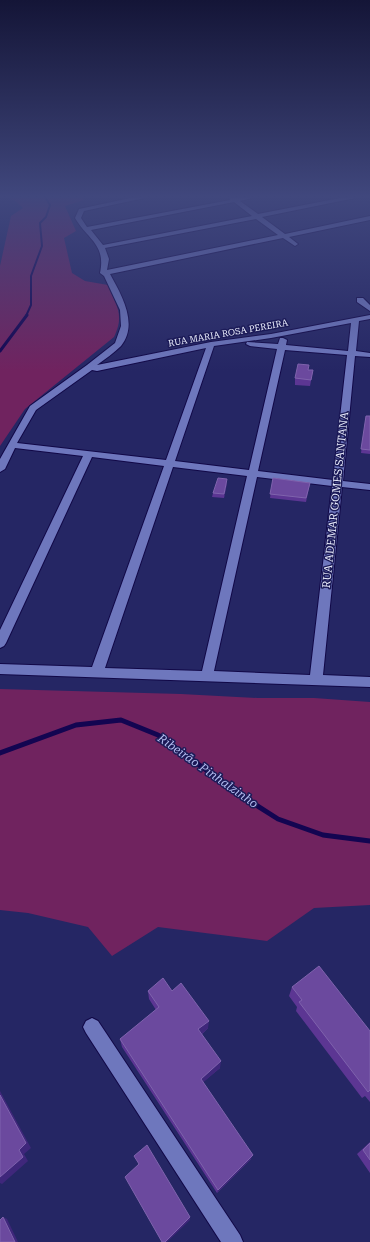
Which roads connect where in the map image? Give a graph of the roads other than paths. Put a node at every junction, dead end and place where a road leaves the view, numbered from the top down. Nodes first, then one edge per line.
1 (105, 255) edge
2 (189, 255) edge
3 (103, 272) junction
4 (360, 300) dead end
5 (370, 309) edge
6 (370, 317) edge
7 (355, 319) junction
8 (271, 336) junction
9 (241, 341) junction
10 (282, 343) junction
11 (212, 344) junction
12 (370, 348) edge
13 (351, 350) junction
14 (370, 355) edge
15 (90, 367) junction
16 (12, 445) junction
17 (88, 455) junction
18 (170, 464) junction
19 (0, 469) edge
20 (253, 474) junction
21 (336, 484) junction
22 (370, 487) edge
23 (0, 643) edge
24 (0, 669) edge
25 (97, 672) junction
26 (207, 676) junction
27 (316, 681) junction
28 (370, 682) edge
29 (92, 1028) dead end
30 (232, 1242) edge

1 - 3 street
2 - 3 street
3 - 15 street
4 - 5 street
6 - 7 street, RUA MARIA ROSA PEREIRA
7 - 8 street, RUA MARIA ROSA PEREIRA
7 - 13 street, RUA ADEMAR GOMES SANTANA
8 - 9 street, RUA MARIA ROSA PEREIRA
8 - 10 street
9 - 10 street
9 - 11 street, RUA MARIA ROSA PEREIRA
10 - 13 street
10 - 20 street
11 - 15 street, RUA MARIA ROSA PEREIRA
11 - 18 street
12 - 13 street
13 - 14 street
13 - 21 street, RUA ADEMAR GOMES SANTANA
15 - 16 street
16 - 17 street
16 - 19 street
17 - 18 street
17 - 23 street
18 - 20 street
18 - 25 street
20 - 21 street
20 - 26 street
21 - 22 street
21 - 27 street, RUA ADEMAR GOMES SANTANA
24 - 25 street
25 - 26 street
26 - 27 street
27 - 28 street
29 - 30 street

